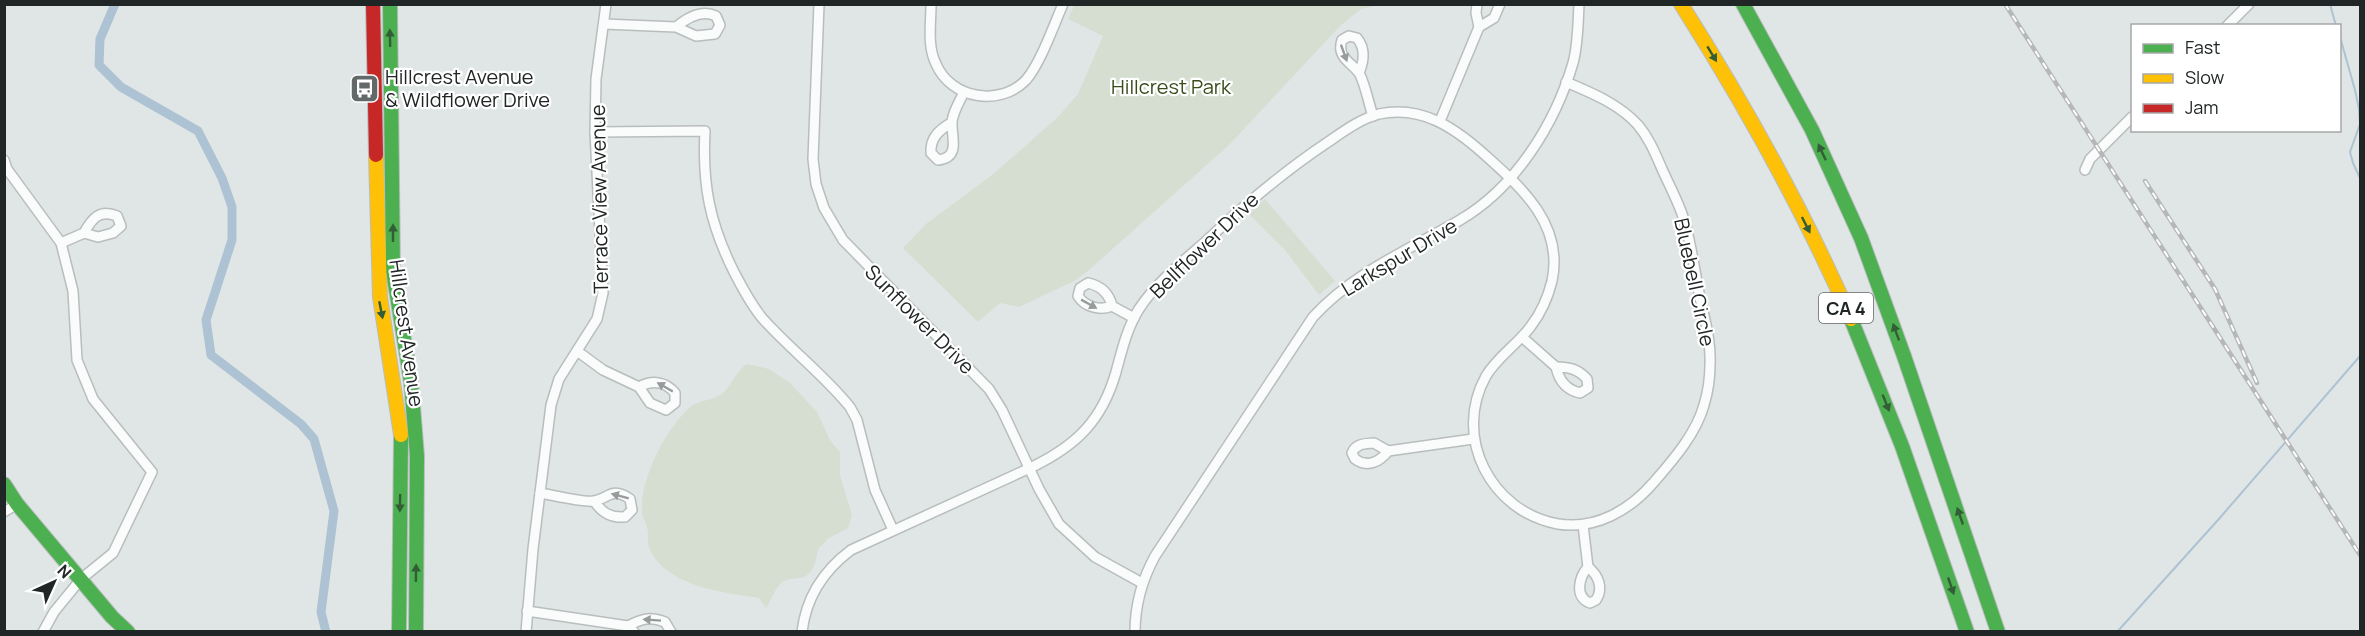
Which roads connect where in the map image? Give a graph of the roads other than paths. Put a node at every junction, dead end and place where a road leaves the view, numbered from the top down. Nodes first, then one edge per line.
1 (373, 4) edge
2 (390, 4) edge
3 (606, 4) edge
4 (819, 4) edge
5 (931, 4) edge
6 (1063, 4) edge
7 (1477, 4) edge
8 (1500, 4) edge
9 (1579, 4) edge
10 (1681, 4) edge
11 (1743, 4) edge
12 (2249, 4) edge
13 (604, 24) junction
14 (2229, 24) edge
15 (676, 27) dead end
16 (1479, 27) junction
17 (1359, 73) dead end
18 (1566, 82) junction
19 (964, 92) junction
20 (1373, 116) junction
21 (2131, 119) edge
22 (1440, 121) junction
23 (951, 123) dead end
24 (375, 126) junction
25 (595, 132) junction
26 (6, 166) edge
27 (2085, 170) dead end
28 (1510, 178) junction
29 (393, 184) junction
30 (84, 233) dead end
31 (61, 243) junction
32 (1112, 306) dead end
33 (1134, 318) junction
34 (1522, 336) junction
35 (577, 351) junction
36 (1556, 368) dead end
37 (639, 387) dead end
38 (1473, 439) junction
39 (1388, 451) dead end
40 (1030, 468) junction
41 (4, 484) edge
42 (540, 493) junction
43 (594, 502) dead end
44 (17, 504) junction
45 (4, 512) edge
46 (1583, 525) junction
47 (893, 530) junction
48 (1588, 567) dead end
49 (81, 579) junction
50 (1142, 583) junction
51 (527, 611) junction
52 (631, 629) edge
53 (43, 632) edge
54 (128, 632) edge
55 (399, 632) edge
56 (416, 632) edge
57 (526, 632) edge
58 (671, 632) edge
59 (802, 632) edge
60 (1136, 632) edge
61 (1967, 632) edge
62 (1998, 632) edge

1 - 24 main road, Hillcrest Avenue
29 -> 2 main road, Hillcrest Avenue
3 - 13 street, Terrace View Avenue
4 - 40 street, Sunflower Drive
5 - 19 street
6 - 19 street
7 - 16 street
8 - 16 street
9 - 18 street, Larkspur Drive
10 -> 61 main road, CA 4
62 -> 11 main road, CA 4
12 - 14 street
13 - 15 street
13 - 25 street, Terrace View Avenue
16 - 22 street
17 - 20 street
18 - 28 street, Larkspur Drive
18 - 46 street, Bluebell Circle
19 - 23 street
20 - 22 street, Bellflower Drive
20 - 33 street, Bellflower Drive
21 - 27 street
22 - 28 street, Bellflower Drive
24 - 29 main road
24 -> 55 main road, Hillcrest Avenue
25 - 35 street, Terrace View Avenue
25 - 47 street
26 - 31 street
28 - 34 street, Bluebell Circle
28 - 50 street, Larkspur Drive
56 -> 29 main road, Hillcrest Avenue
30 - 31 street
31 - 49 street
32 - 33 street
33 - 40 street, Bellflower Drive
34 - 36 street
34 - 38 street, Bluebell Circle
35 - 37 street
35 - 42 street, Terrace View Avenue
38 - 39 street
38 - 46 street, Bluebell Circle
40 - 47 street, Bellflower Drive
40 - 50 street, Sunflower Drive
41 - 44 main road
42 - 43 street
42 - 51 street, Terrace View Avenue
44 - 45 street
44 - 49 main road
46 - 48 street
47 - 59 street, Bellflower Drive
49 - 53 street
49 - 54 main road
50 - 60 street, Larkspur Drive
51 - 52 street
51 - 57 street, Terrace View Avenue
58 -> 52 street

